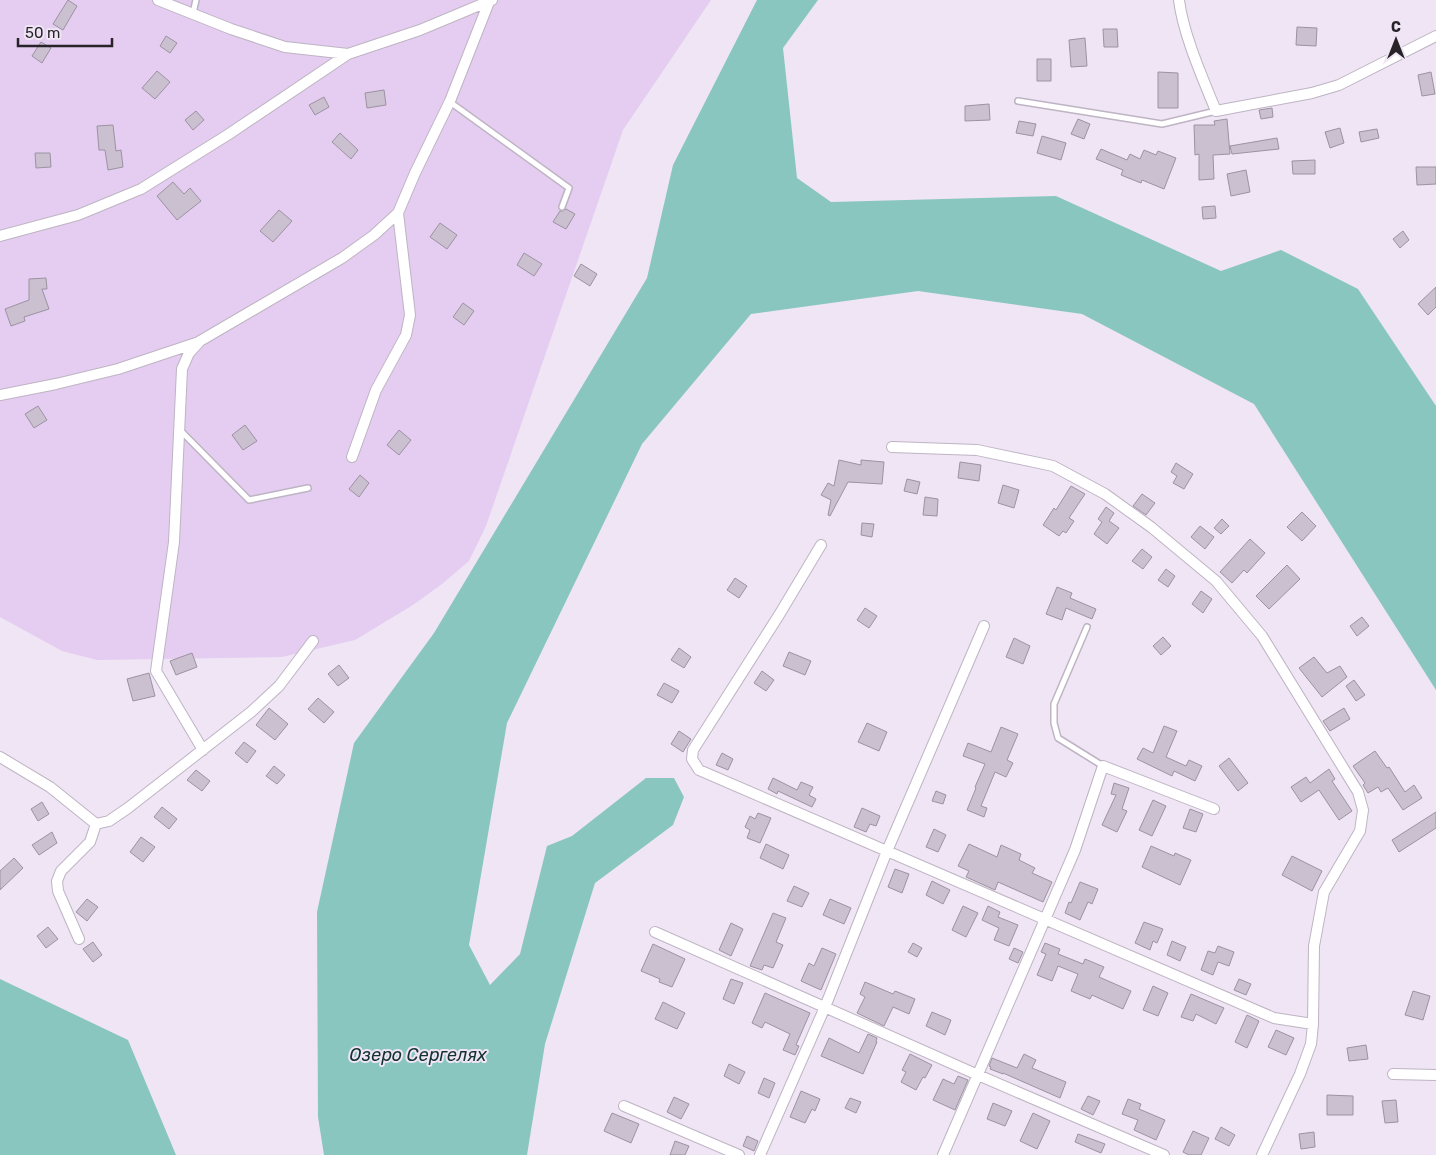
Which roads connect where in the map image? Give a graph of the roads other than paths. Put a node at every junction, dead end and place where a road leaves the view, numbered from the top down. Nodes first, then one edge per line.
1 (158, 0) edge
2 (196, 0) edge
3 (1179, 0) edge
4 (491, 1) edge
5 (193, 13) junction
6 (1436, 36) edge
7 (348, 54) junction
8 (450, 101) junction
9 (1018, 101) dead end
10 (1216, 111) junction
11 (562, 206) dead end
12 (398, 213) junction
13 (0, 236) edge
14 (200, 342) junction
15 (0, 395) edge
16 (180, 430) junction
17 (892, 447) dead end
18 (352, 457) dead end
19 (308, 488) dead end
20 (820, 545) dead end
21 (984, 626) dead end
22 (1087, 627) dead end
23 (313, 641) dead end
24 (203, 750) junction
25 (0, 757) edge
26 (1103, 766) junction
27 (1214, 809) dead end
28 (96, 824) junction
29 (887, 851) junction
30 (1045, 920) junction
31 (656, 932) dead end
32 (79, 939) dead end
33 (825, 1007) junction
34 (1313, 1024) junction
35 (1393, 1074) dead end
36 (978, 1075) junction
37 (1436, 1075) edge
38 (624, 1106) dead end
39 (739, 1155) edge
40 (760, 1155) edge
41 (943, 1155) edge
42 (1164, 1155) edge
43 (1262, 1155) edge

1 - 5 street
2 - 5 lane
3 - 10 street
4 - 7 street
4 - 8 street
5 - 7 street
6 - 10 street
7 - 13 street
8 - 11 lane
8 - 12 street
9 - 10 lane
12 - 14 street
12 - 18 street
14 - 15 street
14 - 16 street
16 - 19 lane
16 - 24 street
17 - 34 street
20 - 29 street
21 - 29 street
22 - 26 lane
23 - 24 street
24 - 28 street
25 - 28 street
26 - 27 street
26 - 30 street
28 - 32 street
29 - 30 street
29 - 33 street
30 - 34 street
30 - 36 street
31 - 33 street
33 - 36 street
33 - 40 street
34 - 43 street
35 - 37 street
36 - 41 street
36 - 42 street
38 - 39 street

